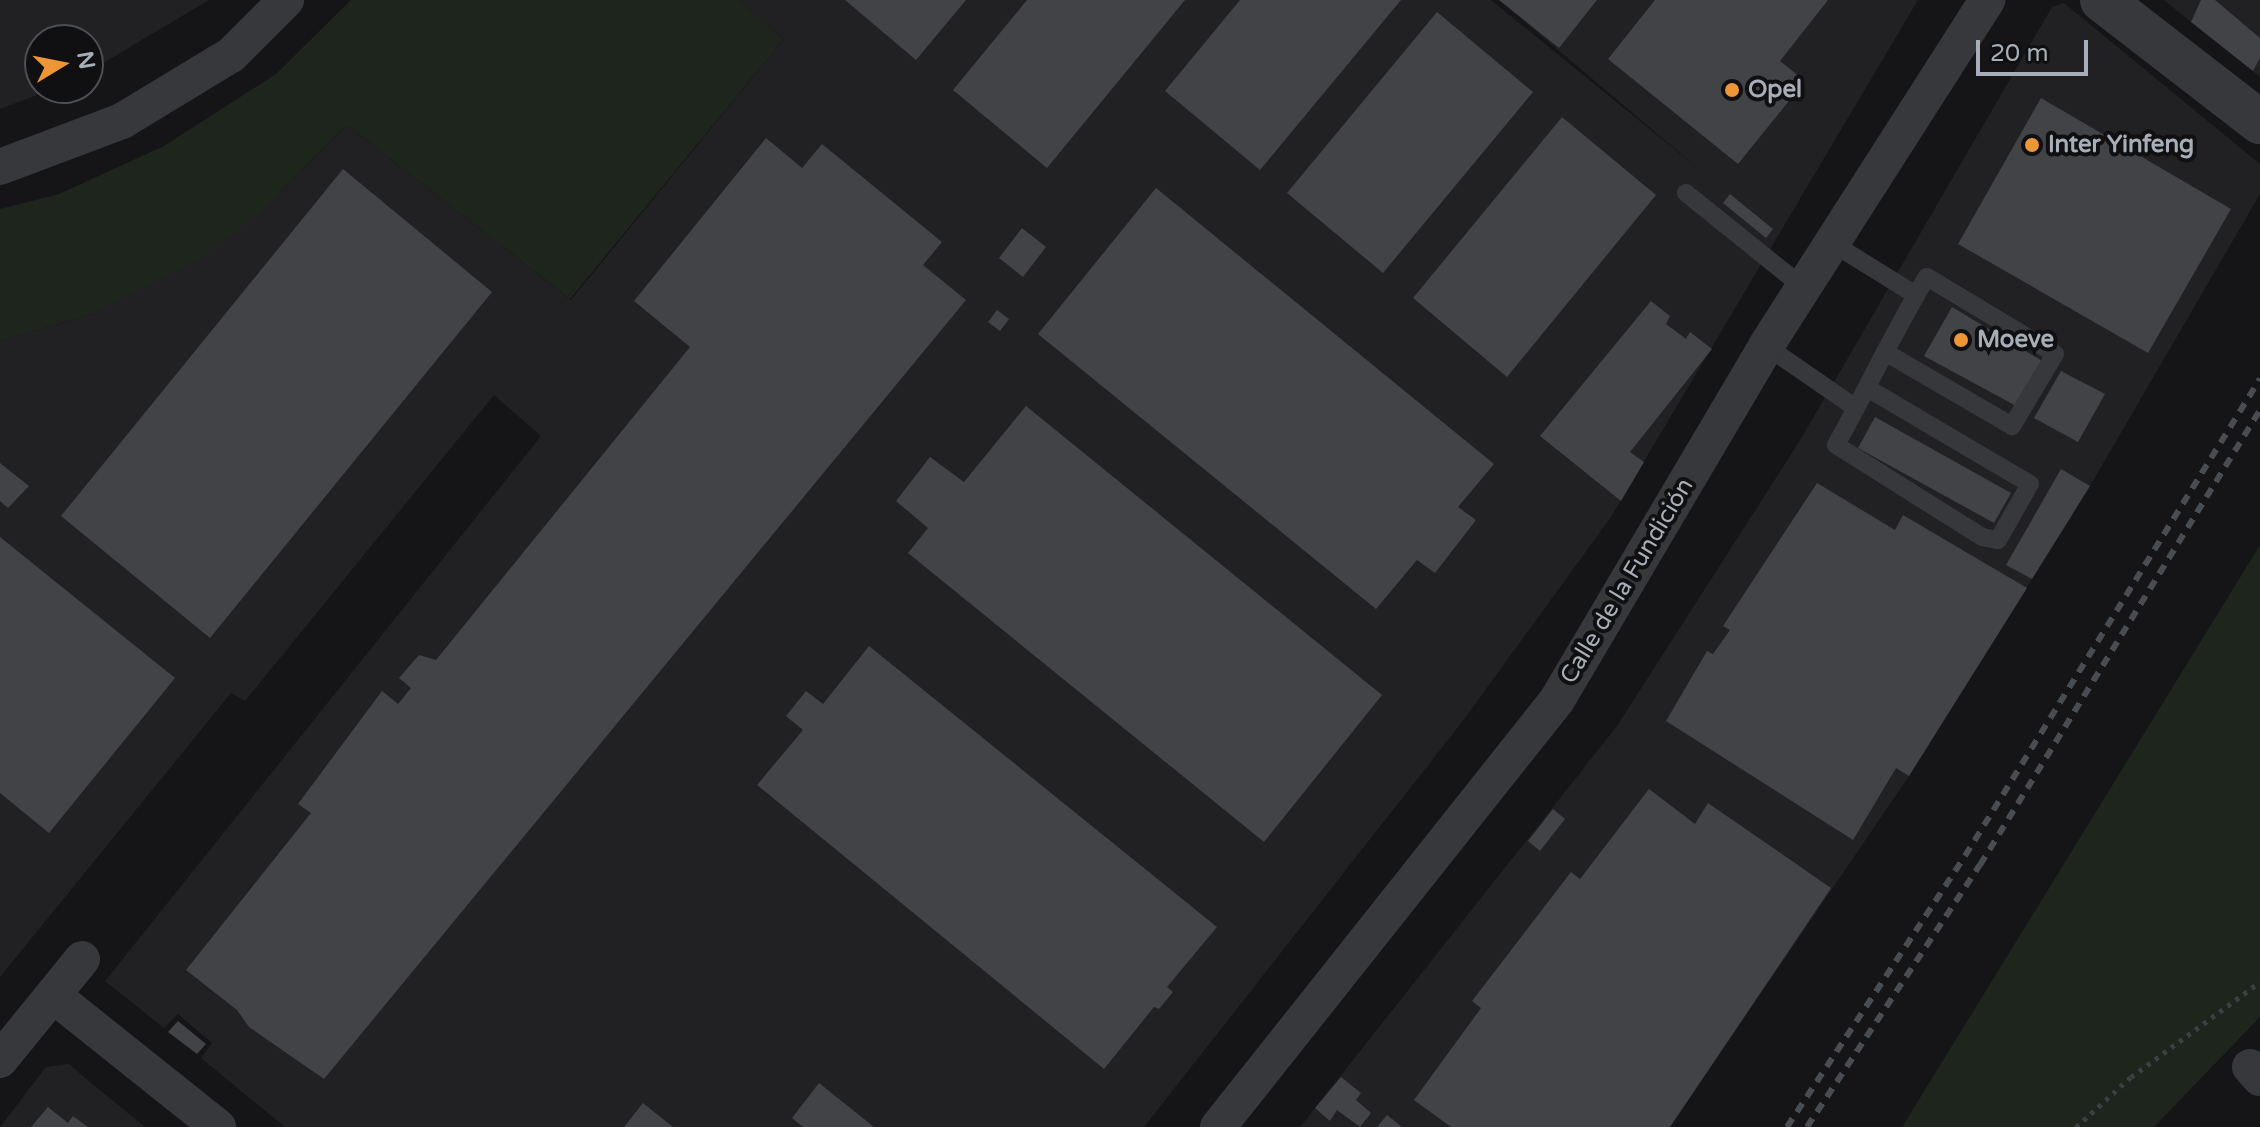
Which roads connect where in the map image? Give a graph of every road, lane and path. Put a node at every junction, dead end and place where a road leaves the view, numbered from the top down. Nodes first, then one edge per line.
1 (286, 0) edge
2 (1987, 0) edge
3 (2102, 0) edge
4 (2260, 122) edge
5 (0, 167) edge
6 (1686, 193) dead end
7 (1832, 243) junction
8 (1803, 287) junction
9 (1916, 295) junction
10 (1766, 346) junction
11 (1885, 352) junction
12 (1867, 388) junction
13 (1856, 408) junction
14 (82, 959) dead end
15 (2260, 982) edge
16 (54, 996) junction
17 (0, 1060) edge
18 (218, 1127) edge
19 (1218, 1127) edge
20 (2076, 1127) edge

1 - 5 street
2 - 7 street, Calle de la Fundición
3 - 4 street
6 - 8 lane
7 - 8 street, Calle de la Fundición
7 - 9 lane
8 - 10 street, Calle de la Fundición
9 - 11 lane
9 - 11 lane
10 - 13 lane
10 - 19 street, Calle de la Fundición
11 - 12 lane
12 - 13 lane
12 - 13 lane
14 - 16 street
15 - 20 path
16 - 17 street
16 - 18 street

